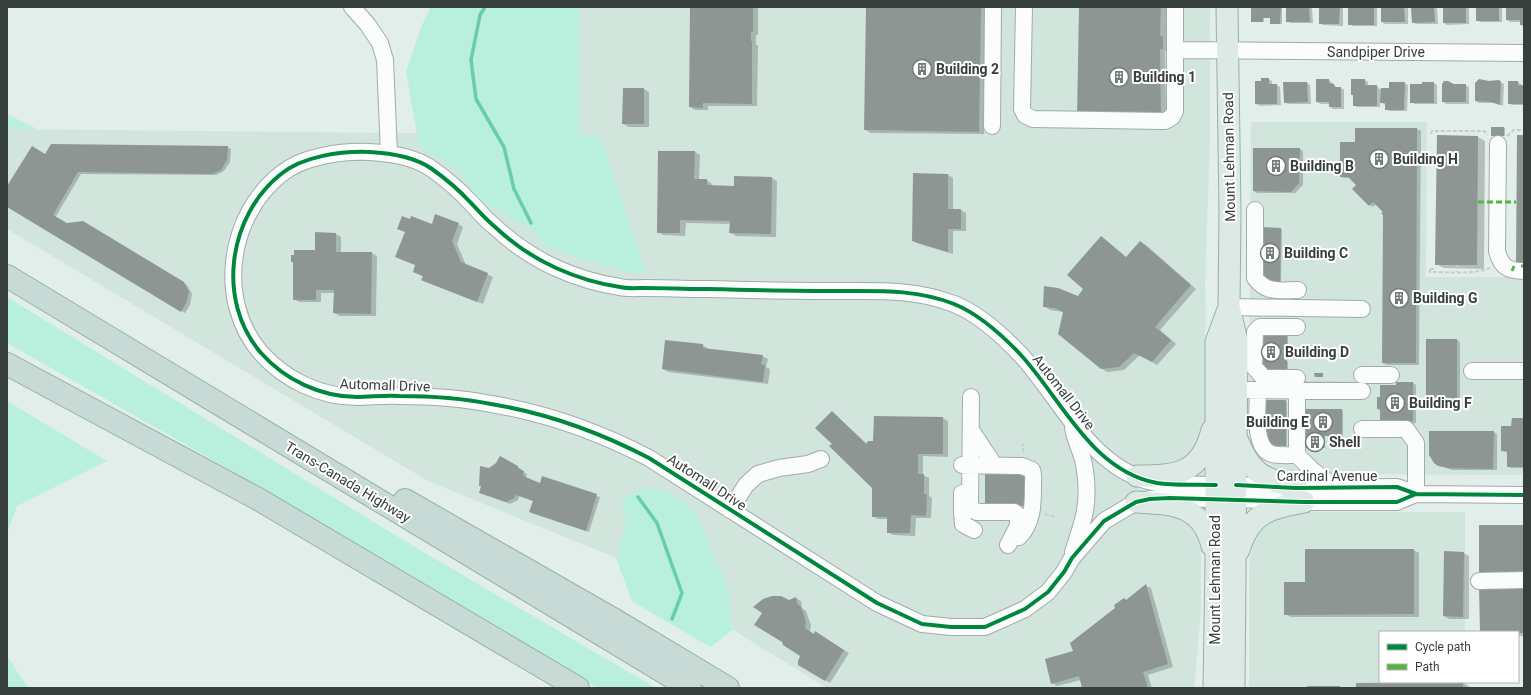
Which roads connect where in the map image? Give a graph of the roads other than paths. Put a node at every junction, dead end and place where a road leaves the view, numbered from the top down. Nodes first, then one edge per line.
1 (352, 7) edge
2 (994, 7) edge
3 (1024, 7) edge
4 (1175, 7) edge
5 (1227, 7) edge
6 (1175, 50) junction
7 (1228, 51) junction
8 (1524, 53) edge
9 (992, 126) dead end
10 (1498, 144) road end
11 (389, 154) junction
12 (1255, 210) dead end
13 (1524, 271) edge
14 (7, 276) edge
15 (1298, 290) dead end
16 (1229, 307) junction
17 (1362, 309) dead end
18 (1298, 327) dead end
19 (122, 344) junction
20 (7, 364) edge
21 (1472, 371) dead end
22 (1524, 371) edge
23 (1391, 375) dead end
24 (1297, 384) junction
25 (1236, 390) junction
26 (1258, 390) junction
27 (1216, 418) junction
28 (1073, 423) junction
29 (1362, 429) dead end
30 (971, 430) junction
31 (1236, 437) junction
32 (1297, 455) junction
33 (821, 459) dead end
34 (970, 465) junction
35 (994, 465) junction
36 (1137, 476) junction
37 (1335, 487) junction
38 (1226, 492) junction
39 (1416, 494) junction
40 (1300, 495) junction
41 (1524, 495) edge
42 (258, 499) junction
43 (1136, 502) junction
44 (730, 510) junction
45 (974, 530) dead end
46 (1072, 558) junction
47 (1226, 562) junction
48 (1524, 580) edge
49 (1479, 581) dead end
50 (549, 688) edge
51 (578, 688) edge
52 (690, 688) edge
53 (728, 688) edge
54 (1214, 688) edge
55 (1234, 688) edge

1 - 11 street
2 - 9 street
3 - 6 street
4 - 6 street
5 - 7 main road, Mount Lehman Road
6 - 7 street, Sandpiper Drive
7 - 8 street, Sandpiper Drive
7 - 16 main road, Mount Lehman Road
10 - 13 street
11 - 28 street, Automall Drive
11 - 44 street, Automall Drive
12 - 15 street
14 - 19 highway, Trans-Canada Highway
16 - 17 street
16 - 25 main road, Mount Lehman Road
16 - 27 main road, Mount Lehman Road
18 - 24 street
19 - 52 highway, Trans-Canada Highway
19 - 53 highway
20 - 42 highway
21 - 22 street
23 - 24 street
24 - 26 street
24 - 32 street
25 - 26 street
25 - 31 main road, Mount Lehman Road
26 - 32 street
27 - 36 main road
27 - 38 main road, Mount Lehman Road
28 - 36 street, Automall Drive
28 - 46 street, Automall Drive
29 - 39 street
30 - 34 street
30 - 34 street
30 - 35 street
31 - 38 main road, Mount Lehman Road
31 - 40 main road
32 - 37 street
33 - 44 street
34 - 35 street
34 - 35 street
34 - 45 street
36 - 38 street, Automall Drive
37 - 39 street, Cardinal Avenue
37 - 40 street, Cardinal Avenue
38 - 40 street, Cardinal Avenue
38 - 43 street, Automall Drive
38 - 47 main road, Mount Lehman Road
39 - 40 street, Cardinal Avenue
39 - 41 street, Cardinal Avenue
40 - 47 main road
42 - 50 highway
42 - 51 highway
43 - 46 street, Automall Drive
43 - 47 main road
44 - 46 street, Automall Drive
47 - 54 main road, Mount Lehman Road
47 - 55 main road, Mount Lehman Road
48 - 49 street

